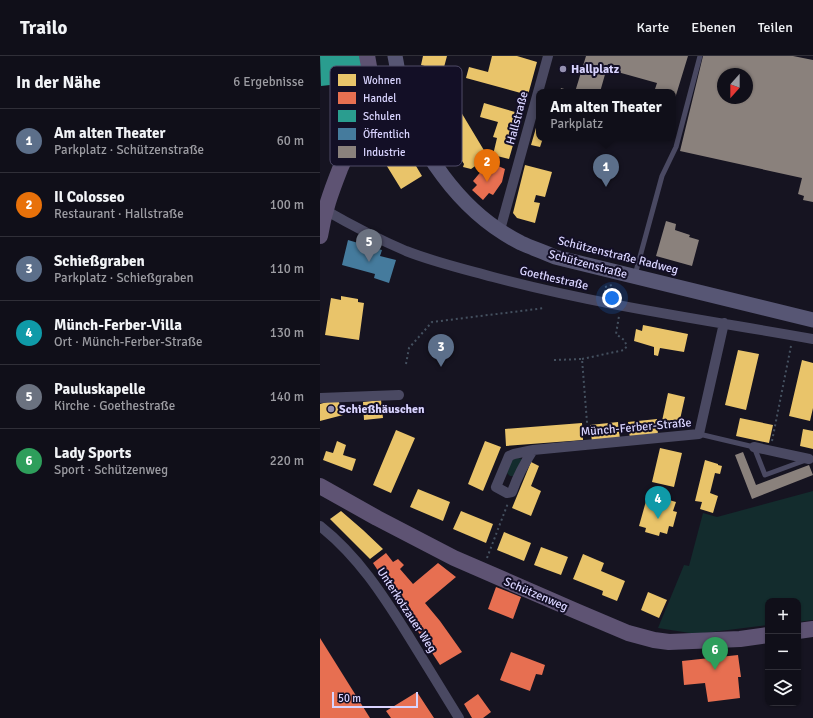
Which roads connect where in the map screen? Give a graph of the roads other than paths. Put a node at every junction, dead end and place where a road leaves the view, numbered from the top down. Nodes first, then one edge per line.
1 (367, 56) edge
2 (395, 56) edge
3 (546, 56) edge
4 (700, 56) edge
5 (370, 66) edge
6 (397, 66) edge
7 (539, 89) edge
8 (536, 99) edge
9 (342, 166) edge
10 (436, 166) edge
11 (322, 210) edge
12 (500, 230) junction
13 (320, 236) edge
14 (632, 275) junction
15 (813, 320) edge
16 (724, 324) junction
17 (813, 339) edge
18 (398, 395) dead end
19 (320, 398) edge
20 (700, 434) junction
21 (754, 447) junction
22 (533, 450) junction
23 (809, 459) joint
24 (320, 486) edge
25 (320, 526) edge
26 (813, 629) edge
27 (801, 631) edge
28 (765, 635) edge
29 (460, 718) edge

1 - 5 main road
2 - 6 street, Schützenstraße
3 - 7 street, Hallstraße
4 - 14 lane
8 - 12 street, Hallstraße
9 - 11 main road
10 - 12 street, Schützenstraße
11 - 13 main road
11 - 16 street, Goethestraße
12 - 14 street, Schützenstraße
14 - 15 street, Schützenstraße
16 - 17 street, Goethestraße
16 - 20 street, Münch-Ferber-Straße
18 - 19 street
20 - 21 lane
20 - 22 street, Münch-Ferber-Straße
21 - 23 street
21 - 23 lane
22 - 22 street, Münch-Ferber-Straße
24 - 28 main road, Schützenweg
25 - 29 street, Unterkotzauer Weg
26 - 27 main road

